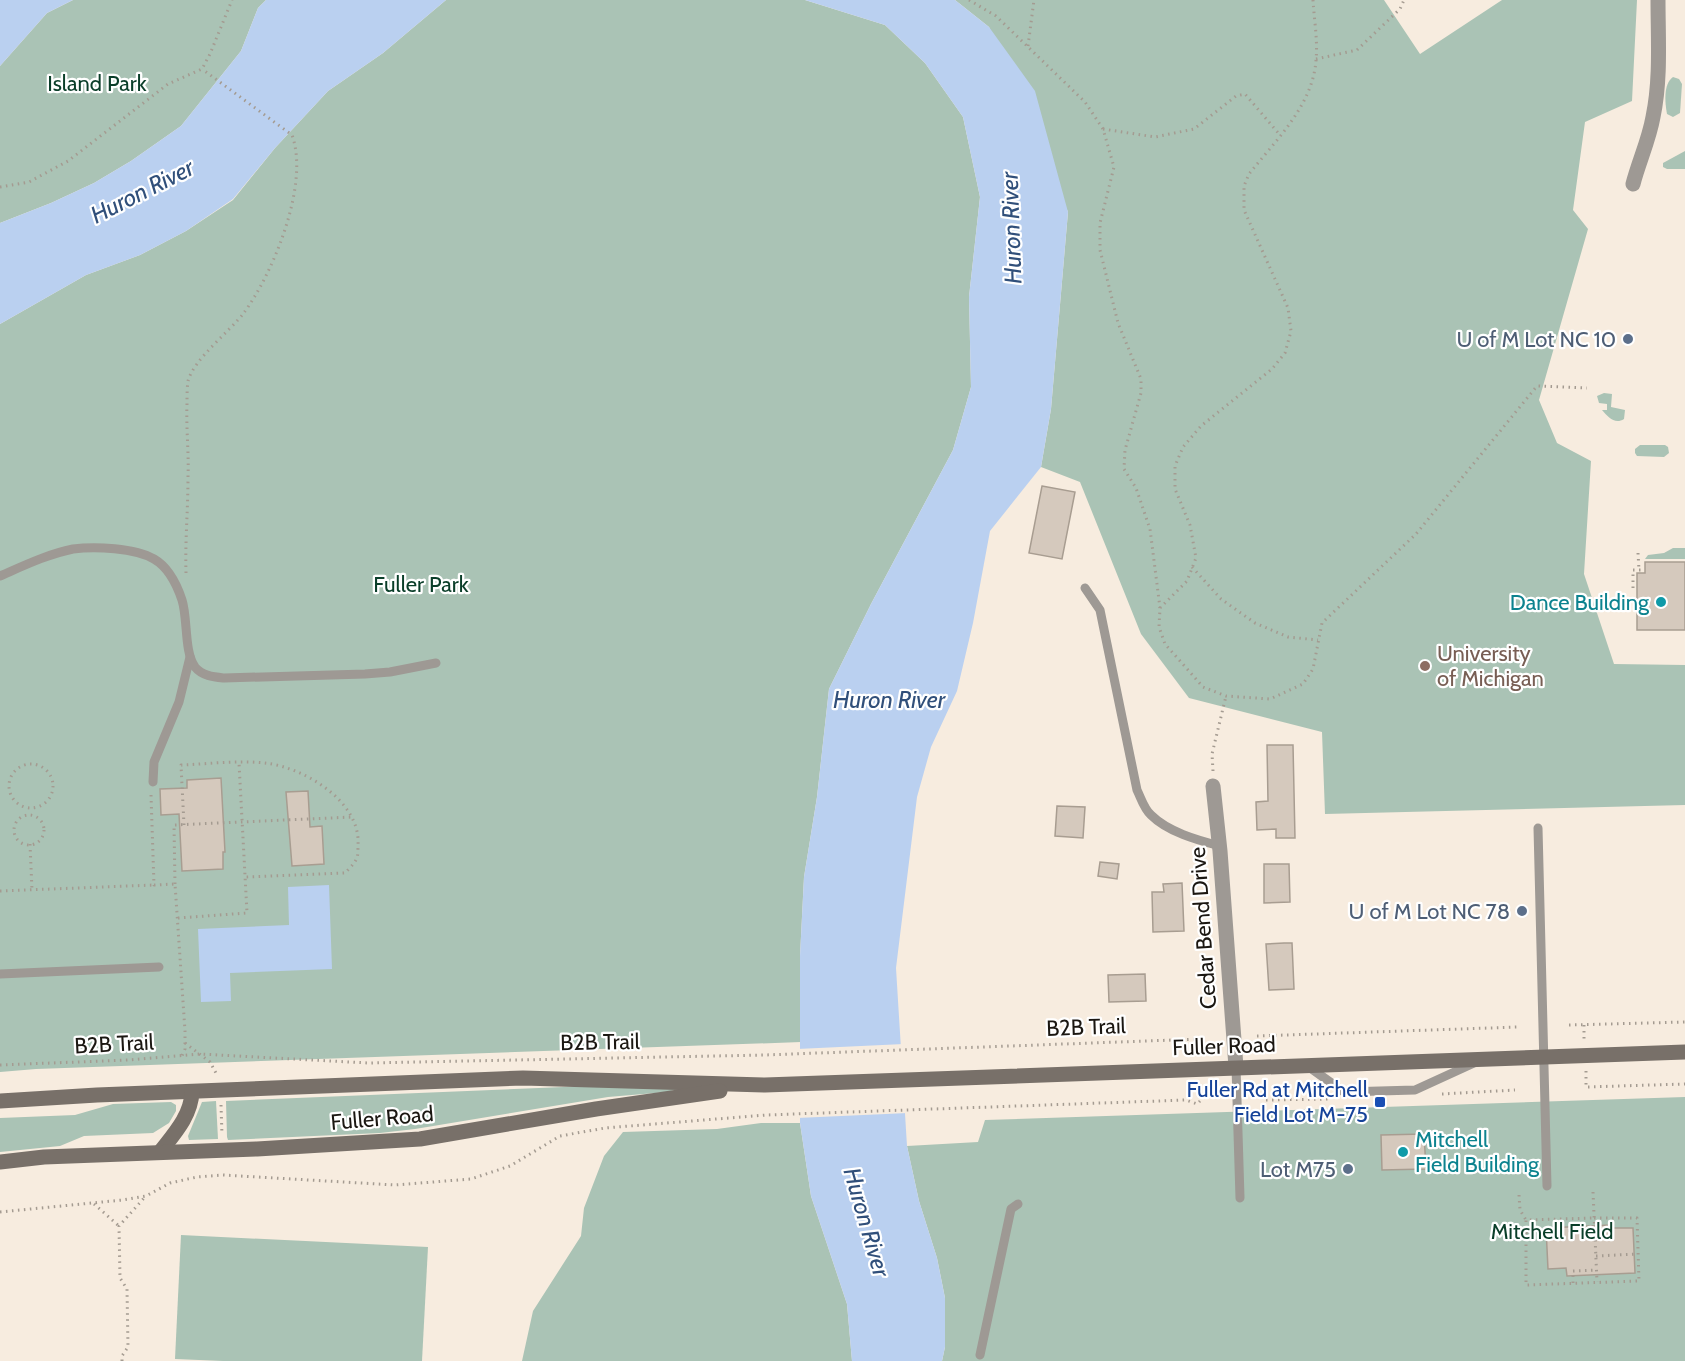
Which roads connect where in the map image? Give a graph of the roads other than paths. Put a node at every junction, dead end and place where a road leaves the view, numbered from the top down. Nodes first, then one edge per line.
1 (1658, 0) edge
2 (1633, 184) dead end
3 (0, 576) edge
4 (1085, 588) dead end
5 (190, 657) junction
6 (436, 663) dead end
7 (153, 782) road end
8 (1213, 786) road end
9 (1538, 828) dead end
10 (1220, 846) junction
11 (159, 967) dead end
12 (0, 974) edge
13 (1685, 1052) edge
14 (1544, 1057) junction
15 (1483, 1059) junction
16 (1307, 1065) junction
17 (1236, 1067) junction
18 (765, 1085) junction
19 (192, 1092) junction
20 (0, 1101) edge
21 (160, 1152) junction
22 (0, 1162) edge
23 (1547, 1186) dead end
24 (1240, 1198) dead end
25 (1018, 1204) dead end
26 (980, 1355) dead end

1 - 2 street
3 - 5 lane
4 - 10 lane
5 - 6 lane
5 - 7 lane
8 - 10 street, Cedar Bend Drive
9 - 14 lane
10 - 17 street, Cedar Bend Drive
11 - 12 lane
13 - 14 main road, Fuller Road
14 - 15 main road, Fuller Road
14 - 23 lane
15 - 16 main road, Fuller Road
15 - 16 lane
16 - 17 main road, Fuller Road
17 - 18 main road, Fuller Road
17 - 24 lane
18 - 19 main road, Fuller Road
18 - 21 main road, Fuller Road
19 - 20 main road, Fuller Road
19 - 21 main road
21 - 22 main road, Fuller Road
25 - 26 lane

